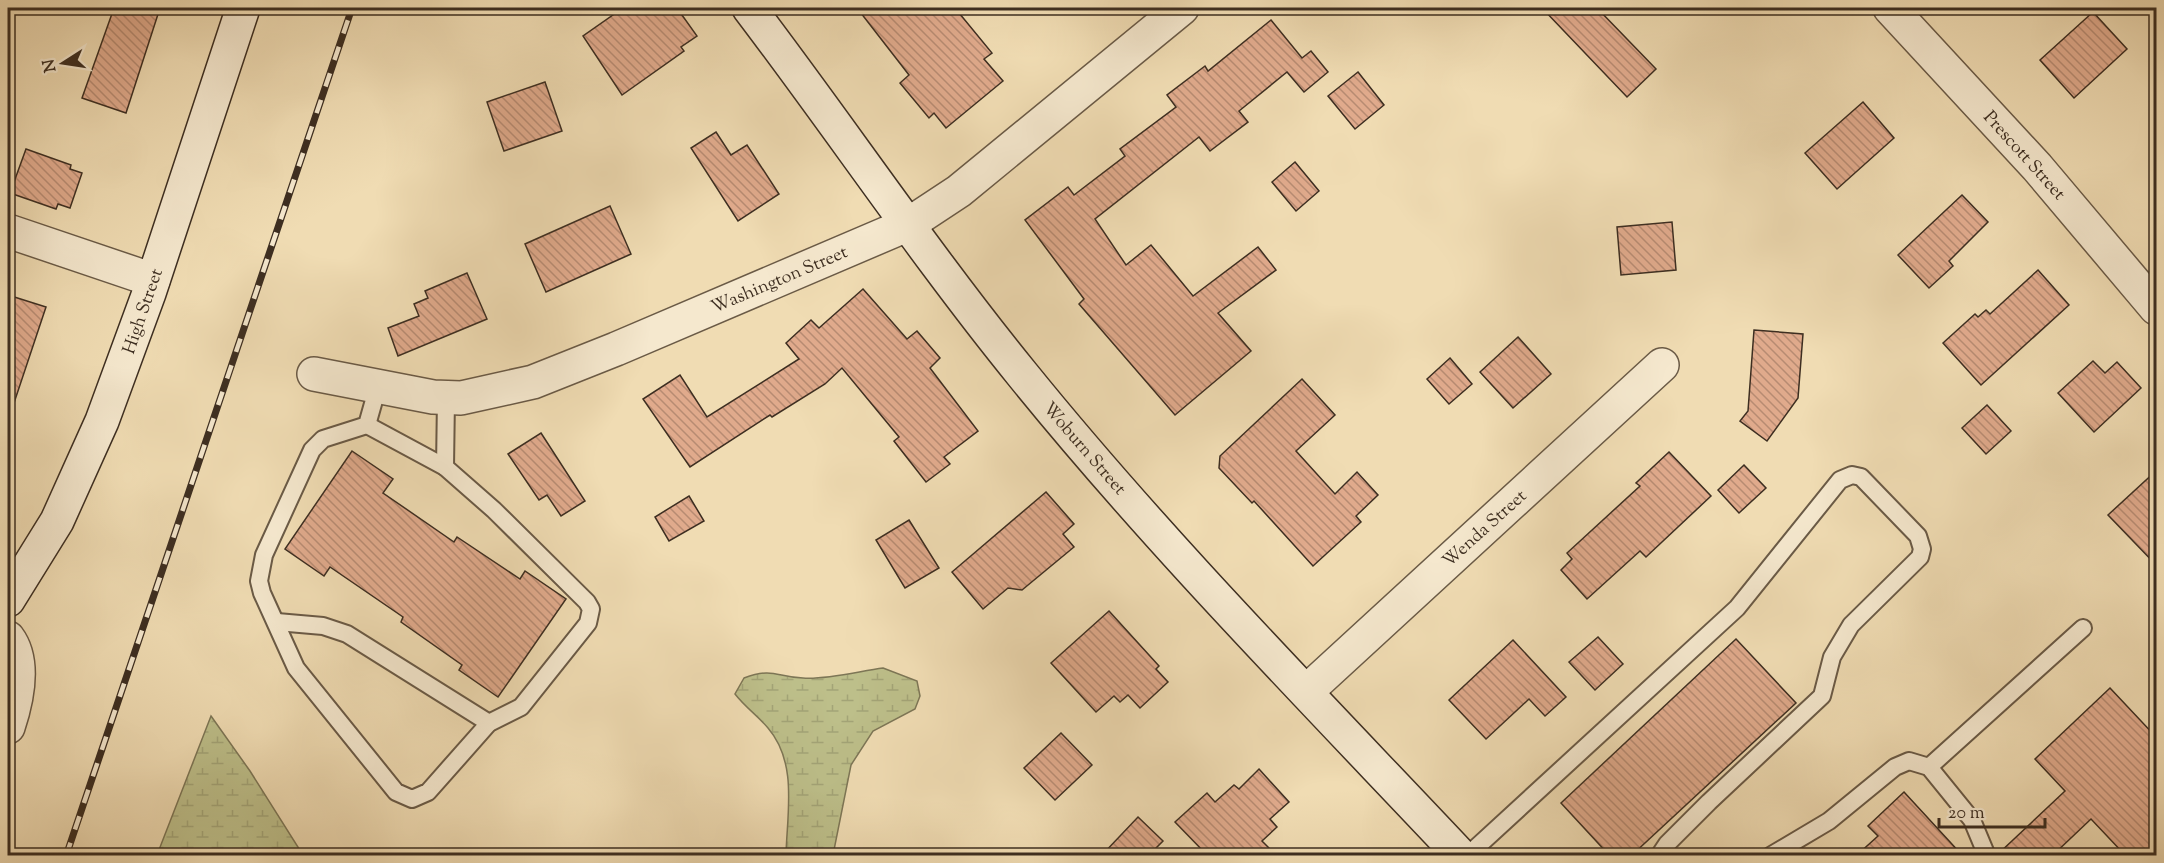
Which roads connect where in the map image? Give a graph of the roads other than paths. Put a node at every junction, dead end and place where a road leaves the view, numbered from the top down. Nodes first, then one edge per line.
1 (243, 8) edge
2 (749, 8) edge
3 (1182, 8) edge
4 (1890, 8) edge
5 (909, 224) junction
6 (8, 231) edge
7 (153, 280) junction
8 (2157, 308) edge
9 (1662, 365) dead end
10 (314, 375) dead end
11 (378, 386) junction
12 (446, 398) junction
13 (367, 425) junction
14 (445, 467) junction
15 (8, 600) edge
16 (277, 622) junction
17 (2083, 628) dead end
18 (8, 638) edge
19 (1305, 692) junction
20 (489, 723) junction
21 (8, 727) edge
22 (1929, 767) junction
23 (1461, 855) edge
24 (1467, 855) edge
25 (1659, 855) edge
26 (1770, 855) edge
27 (1988, 855) edge

1 - 7 street, High Street
2 - 5 street, Woburn Street
3 - 5 street, Washington Street
4 - 8 street, Prescott Street
5 - 12 street, Washington Street
5 - 19 street, Woburn Street
6 - 7 street
7 - 15 street, High Street
9 - 19 street, Wenda Street
10 - 11 street, Washington Street
11 - 12 street, Washington Street
11 - 13 lane
12 - 14 lane
13 - 14 lane
13 - 16 lane
14 - 20 lane
16 - 20 lane
16 - 20 lane
17 - 22 lane
18 - 21 street
19 - 23 street, Woburn Street
22 - 26 lane
22 - 27 lane
24 - 25 lane

